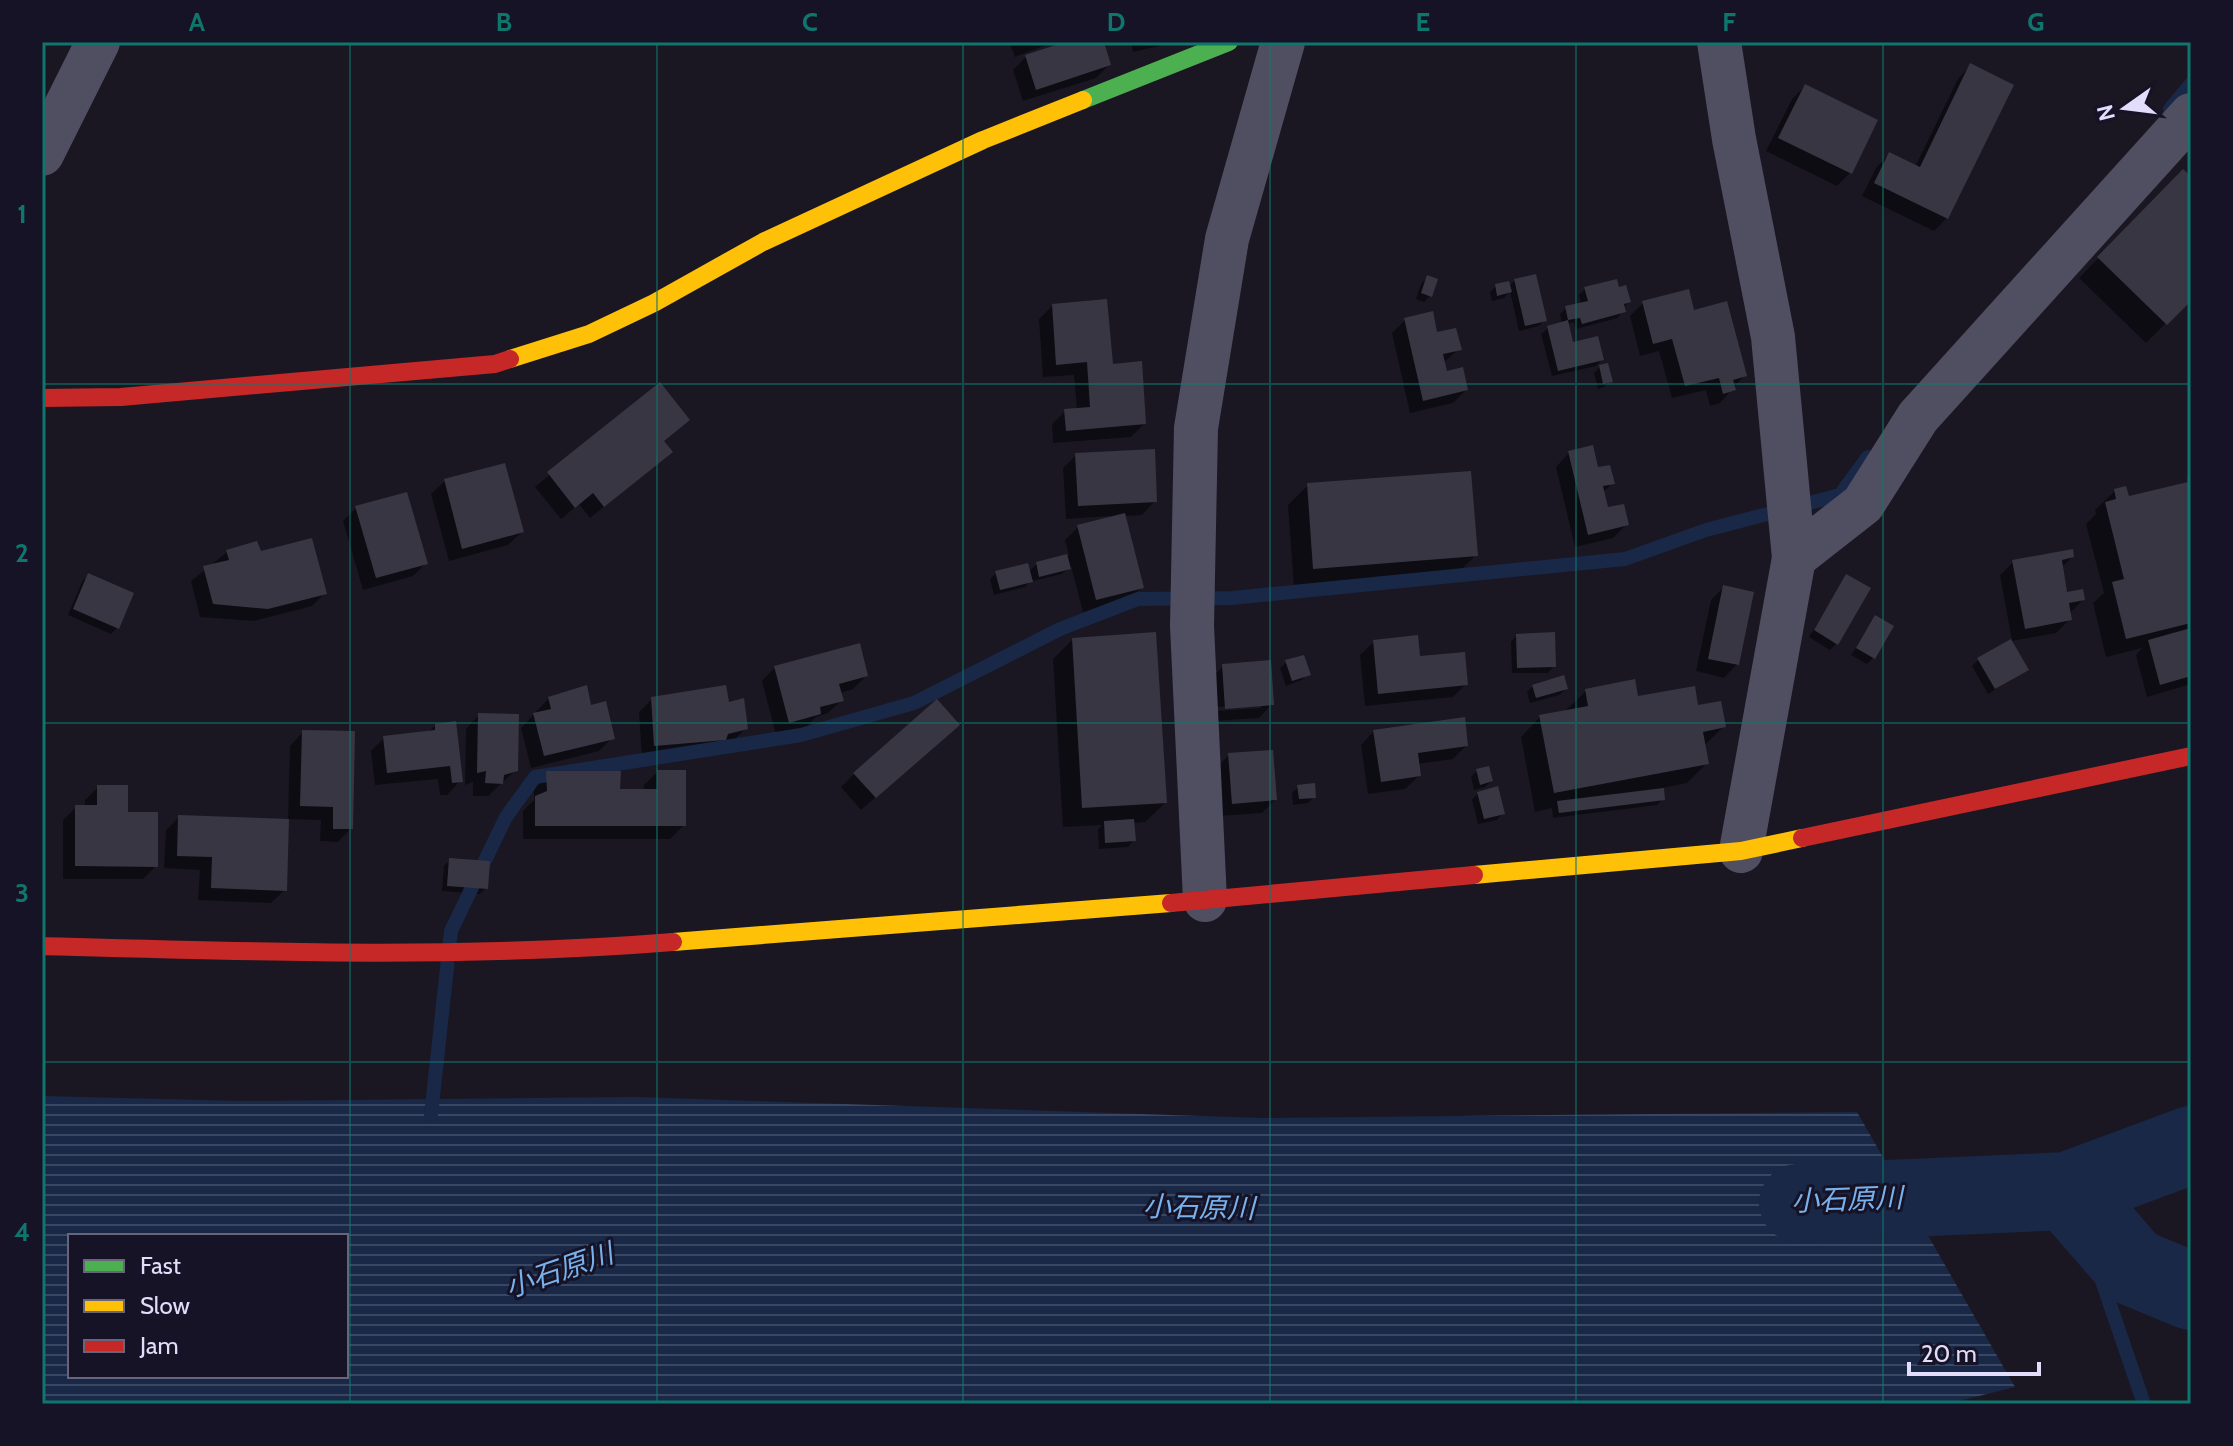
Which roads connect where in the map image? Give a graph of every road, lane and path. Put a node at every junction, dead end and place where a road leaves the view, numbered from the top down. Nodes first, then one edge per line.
1 (98, 42) edge
2 (1229, 42) edge
3 (1283, 42) edge
4 (1719, 42) edge
5 (2191, 115) edge
6 (42, 154) edge
7 (42, 398) edge
8 (1794, 558) junction
9 (2191, 756) edge
10 (1741, 851) junction
11 (1205, 900) junction
12 (42, 946) edge

1 - 6 street
2 - 7 street
3 - 11 street
4 - 8 street
5 - 8 street
8 - 10 street
9 - 10 street
10 - 11 street
11 - 12 street

